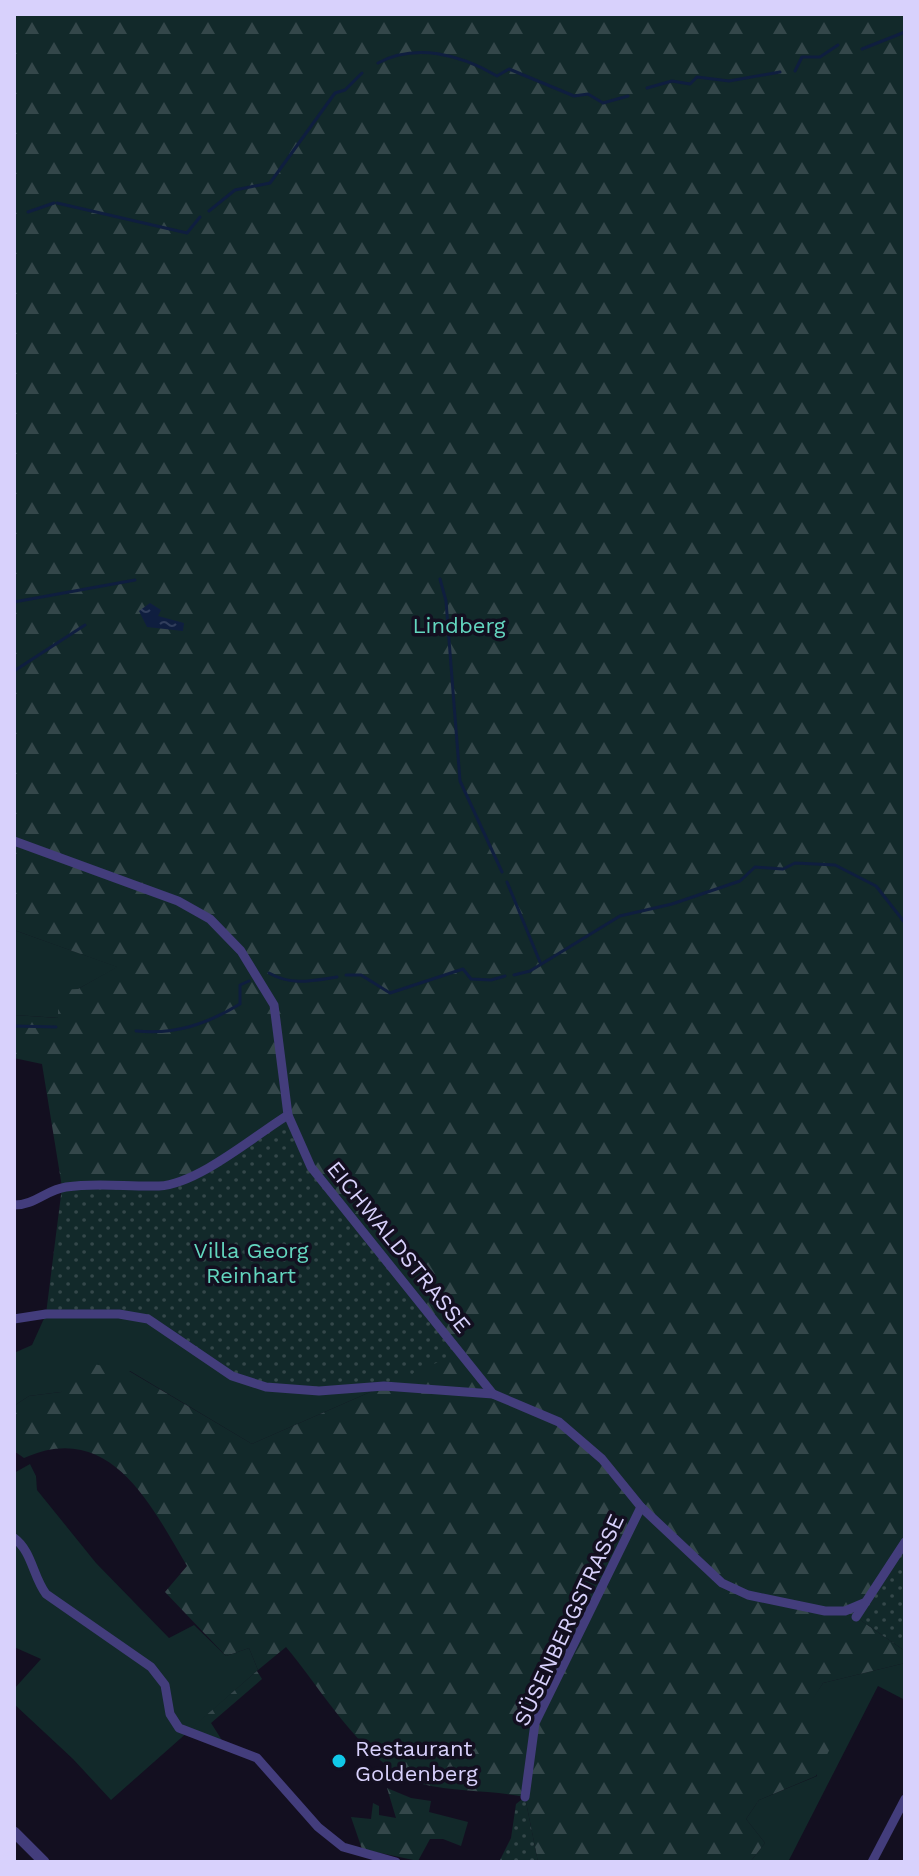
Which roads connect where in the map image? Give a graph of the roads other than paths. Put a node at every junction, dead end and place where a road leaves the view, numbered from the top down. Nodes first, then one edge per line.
1 (14, 841) edge
2 (288, 1115) junction
3 (14, 1205) edge
4 (14, 1319) edge
5 (493, 1394) junction
6 (641, 1507) junction
7 (14, 1538) edge
8 (905, 1542) edge
9 (864, 1603) junction
10 (856, 1617) dead end
11 (525, 1797) dead end
12 (905, 1799) edge
13 (14, 1832) edge
14 (44, 1862) edge
15 (396, 1862) edge
16 (872, 1862) edge

1 - 2 street, EICHWALDSTRASSE
2 - 3 street
2 - 5 street, EICHWALDSTRASSE
4 - 5 street
5 - 6 street
6 - 9 street
6 - 11 street, SÜSENBERGSTRASSE
7 - 15 street
8 - 9 street
9 - 10 street
12 - 16 street
13 - 14 street

